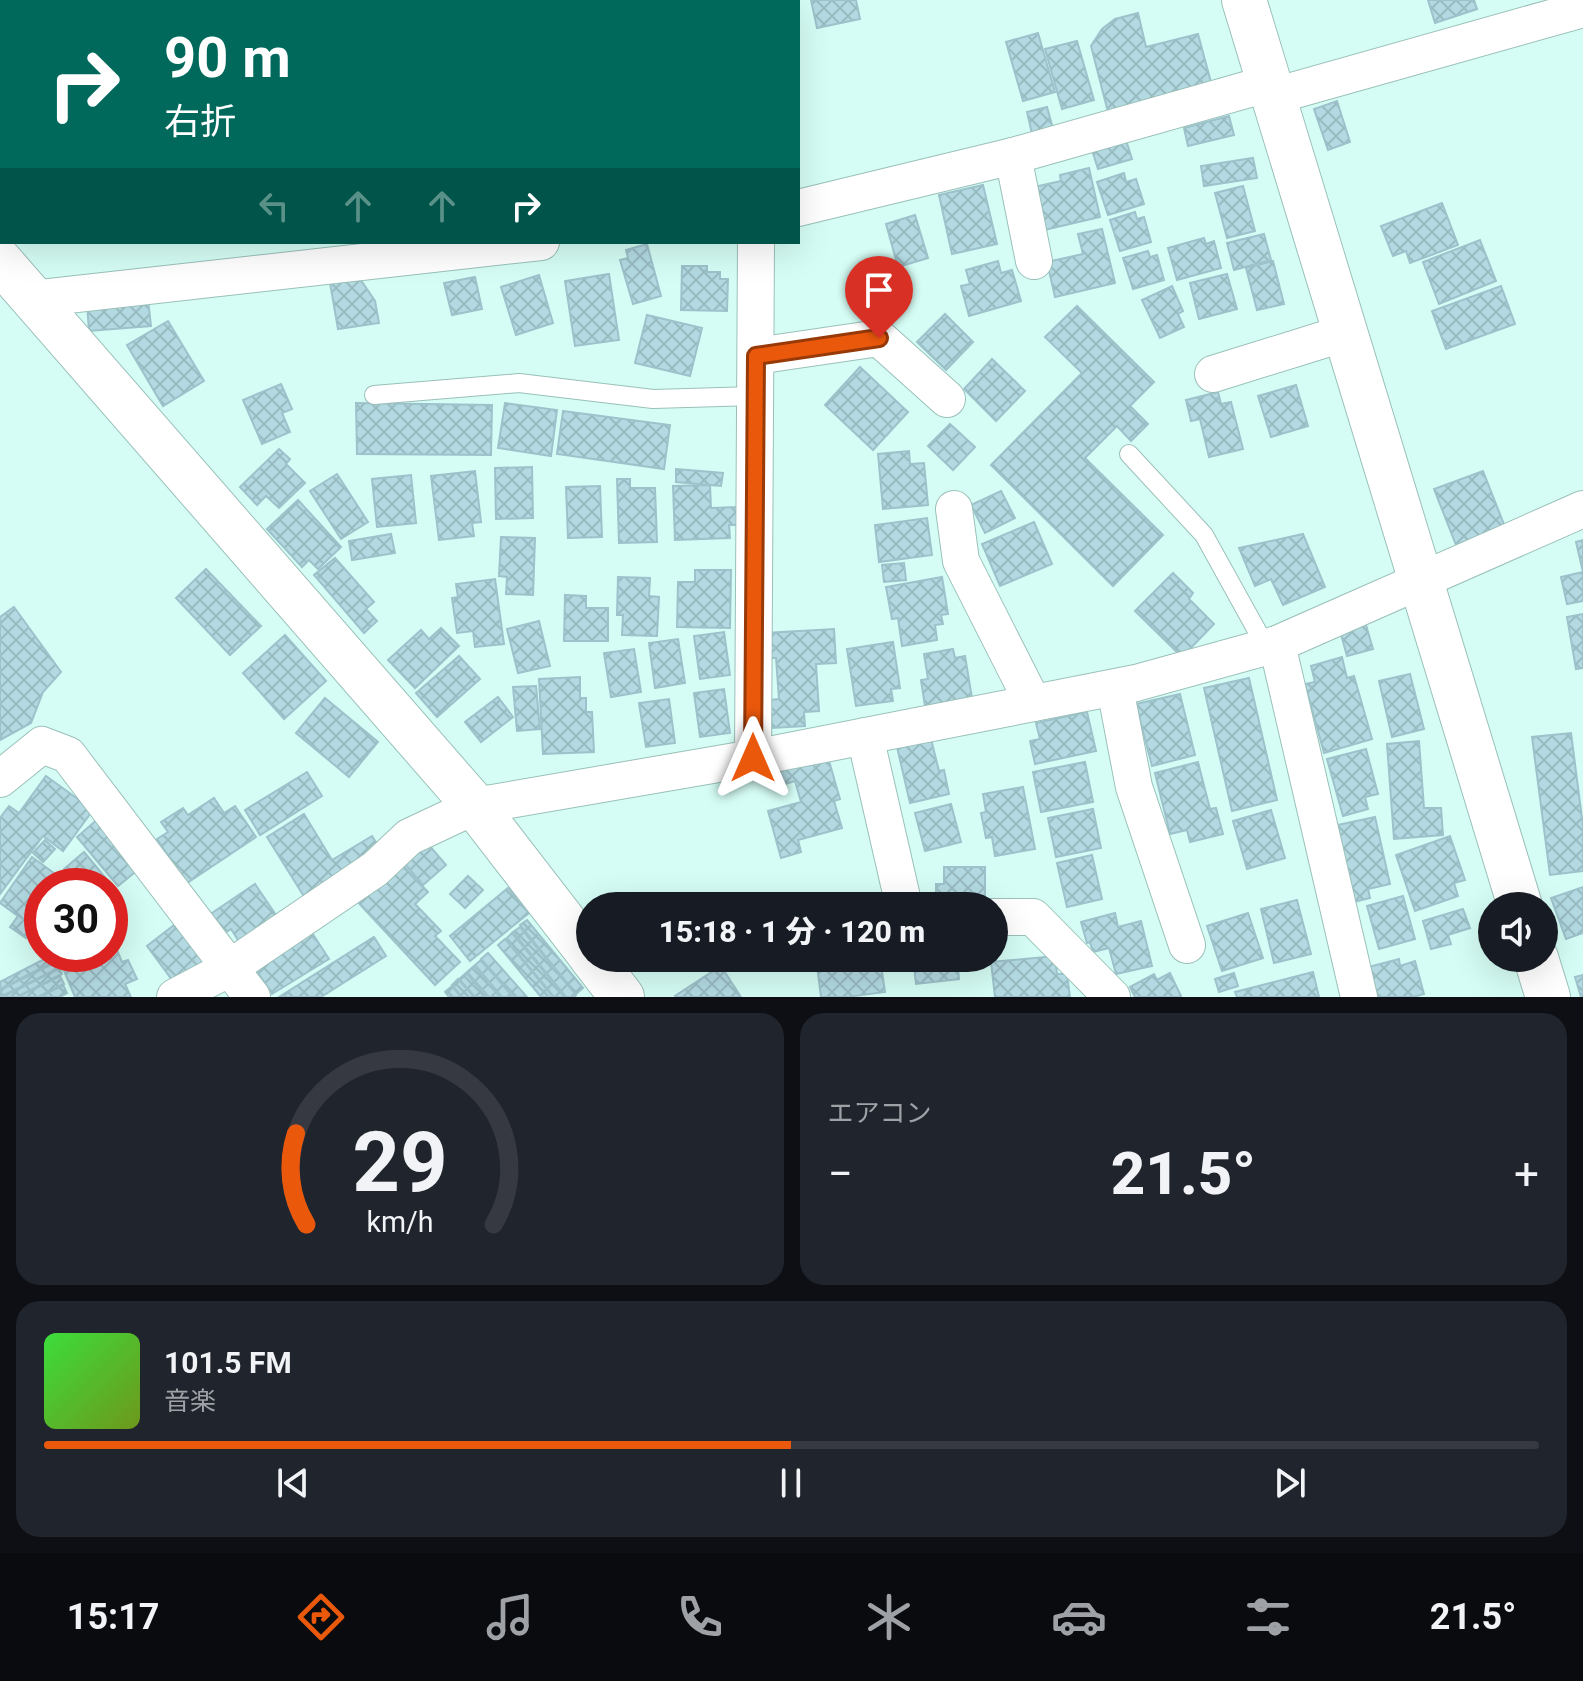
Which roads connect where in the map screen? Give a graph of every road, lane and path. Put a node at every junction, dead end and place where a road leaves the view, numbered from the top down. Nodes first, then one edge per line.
1 (1244, 0) edge
2 (1583, 9) edge
3 (1272, 89) junction
4 (1013, 156) junction
5 (800, 208) edge
6 (523, 244) edge
7 (756, 244) edge
8 (0, 261) edge
9 (1034, 261) dead end
10 (32, 299) junction
11 (1345, 333) junction
12 (756, 356) junction
13 (1213, 374) dead end
14 (374, 395) dead end
15 (755, 396) junction
16 (947, 399) dead end
17 (1129, 454) dead end
18 (954, 509) dead end
19 (1583, 509) edge
20 (1421, 583) junction
21 (1271, 646) junction
22 (1115, 688) junction
23 (1033, 703) junction
24 (865, 736) junction
25 (753, 758) junction
26 (0, 779) edge
27 (475, 806) junction
28 (901, 892) edge
29 (1516, 892) edge
30 (1008, 917) edge
31 (576, 937) edge
32 (1187, 945) dead end
33 (228, 969) junction
34 (603, 972) edge
35 (1540, 972) edge
36 (175, 997) edge
37 (252, 997) edge
38 (622, 997) edge
39 (1112, 997) edge
40 (1359, 997) edge
41 (1548, 997) edge

1 - 3 street
2 - 3 street
3 - 4 street
3 - 11 street
4 - 5 street
4 - 9 street
6 - 10 street
7 - 12 street
8 - 10 street
10 - 27 street
11 - 13 street
11 - 20 street
12 - 15 street
12 - 16 street
14 - 15 lane
15 - 25 street
17 - 21 lane
18 - 23 street
19 - 20 street
20 - 21 street
20 - 29 street
21 - 22 street
21 - 40 street
22 - 23 street
22 - 32 street
23 - 24 street
24 - 25 street
24 - 28 street
25 - 27 street
26 - 33 street
27 - 31 street
27 - 33 street
30 - 39 street
33 - 36 street
33 - 37 street
34 - 38 street
35 - 41 street

